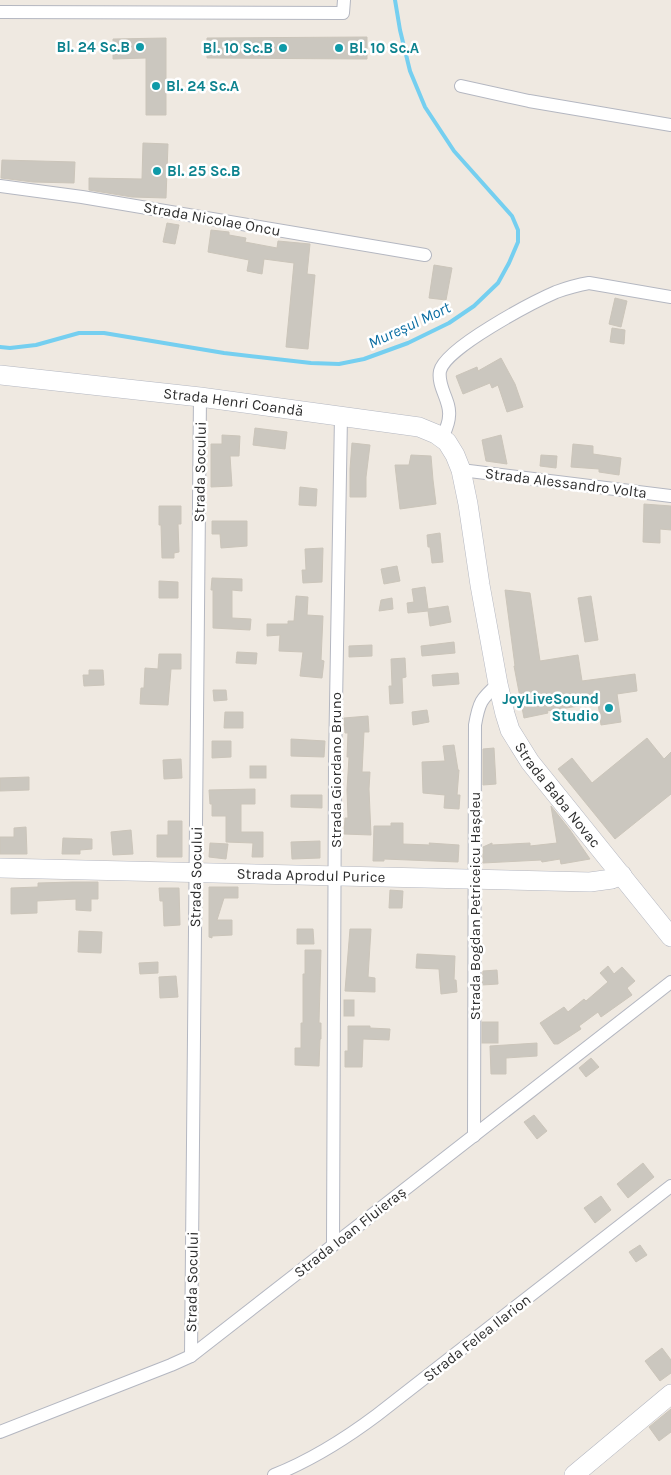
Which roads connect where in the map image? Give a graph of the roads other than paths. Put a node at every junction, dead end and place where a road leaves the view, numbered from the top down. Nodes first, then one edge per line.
1 (344, 0) edge
2 (201, 6) edge
3 (0, 12) edge
4 (461, 86) dead end
5 (671, 125) edge
6 (0, 186) edge
7 (424, 254) dead end
8 (671, 297) edge
9 (0, 375) edge
10 (200, 397) junction
11 (341, 416) junction
12 (442, 438) junction
13 (458, 462) junction
14 (671, 496) edge
15 (498, 684) junction
16 (0, 868) edge
17 (196, 873) junction
18 (335, 876) junction
19 (622, 876) junction
20 (475, 879) junction
21 (671, 937) edge
22 (671, 982) edge
23 (474, 1136) junction
24 (671, 1186) edge
25 (333, 1244) junction
26 (191, 1356) junction
27 (671, 1394) edge
28 (0, 1432) edge
29 (274, 1475) edge
30 (574, 1475) edge

1 - 2 street
2 - 3 street
4 - 5 street
6 - 7 street, Strada Nicolae Oncu
8 - 12 street
9 - 10 street, Strada Henri Coandă
10 - 11 street, Strada Henri Coandă
10 - 17 street, Strada Socului
11 - 12 street, Strada Henri Coandă
11 - 18 street, Strada Giordano Bruno
12 - 13 street, Strada Henri Coandă
13 - 14 street, Strada Alessandro Volta
13 - 15 street, Strada Baba Novac
15 - 19 street, Strada Baba Novac
15 - 20 street, Strada Bogdan Petriceicu Hașdeu
16 - 17 street, Strada Aprodul Purice
17 - 18 street, Strada Aprodul Purice
17 - 26 street, Strada Socului
18 - 20 street, Strada Aprodul Purice
18 - 25 street, Strada Giordano Bruno
19 - 20 street, Strada Aprodul Purice
19 - 21 street, Strada Baba Novac
20 - 23 street, Strada Bogdan Petriceicu Hașdeu
22 - 23 street, Strada Ioan Fluieraș
23 - 25 street, Strada Ioan Fluieraș
24 - 29 street, Strada Felea Ilarion
25 - 26 street, Strada Ioan Fluieraș
26 - 28 street, Strada Ioan Fluieraș
27 - 30 street

